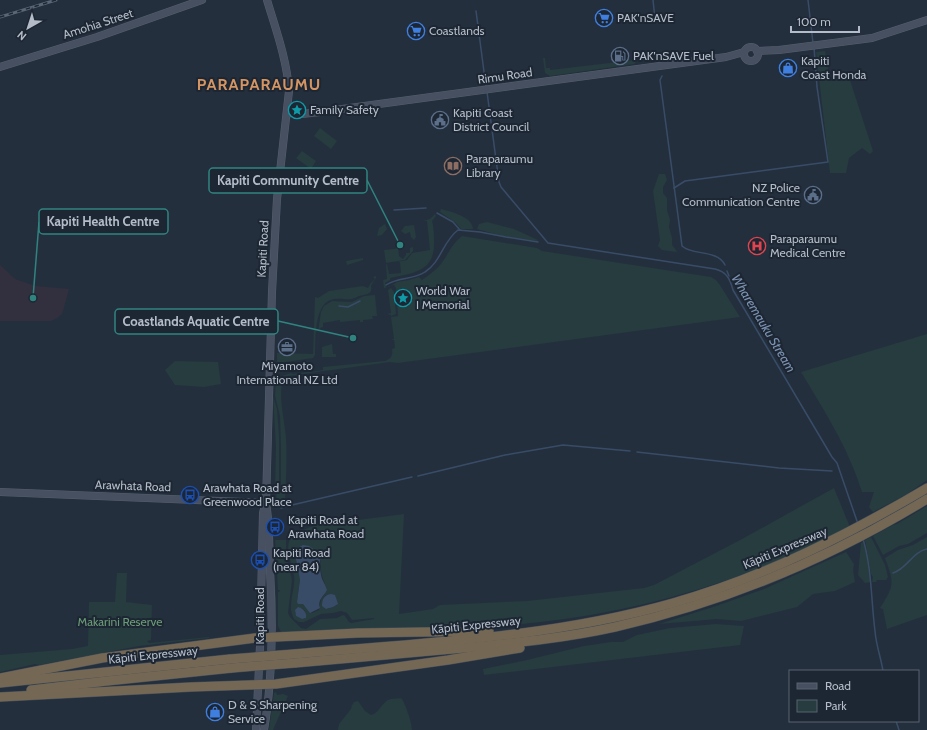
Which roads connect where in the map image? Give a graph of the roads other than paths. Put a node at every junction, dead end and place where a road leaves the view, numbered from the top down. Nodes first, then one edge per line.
1 (202, 0) edge
2 (267, 0) edge
3 (927, 20) edge
4 (757, 53) junction
5 (745, 55) junction
6 (0, 67) edge
7 (288, 112) junction
8 (927, 488) edge
9 (0, 492) edge
10 (927, 499) edge
11 (266, 503) junction
12 (884, 519) junction
13 (841, 542) junction
14 (545, 630) junction
15 (260, 637) junction
16 (272, 637) junction
17 (562, 637) junction
18 (295, 659) junction
19 (231, 664) junction
20 (0, 678) edge
21 (0, 683) edge
22 (258, 684) junction
23 (270, 684) junction
24 (0, 694) edge
25 (0, 698) edge
26 (256, 730) edge
27 (264, 730) edge

1 - 6 main road, Amohia Street
2 - 7 main road, Kapiti Road
3 - 4 main road
4 - 5 main road
4 - 5 main road
5 - 7 main road, Rimu Road
7 - 11 main road, Kapiti Road
8 - 12 highway, Kāpiti Expressway
9 - 11 main road, Arawhata Road
10 - 12 highway, Kāpiti Expressway
11 - 15 main road, Kapiti Road
11 - 16 main road, Kapiti Road
12 - 13 highway, Kāpiti Expressway
13 - 14 highway, Kāpiti Expressway
13 - 17 highway, Kāpiti Expressway
14 - 16 highway
14 - 18 highway, Kāpiti Expressway
15 - 16 highway
15 - 20 highway
15 - 22 main road, Kapiti Road
16 - 23 main road, Kapiti Road
17 - 18 highway, Kāpiti Expressway
17 - 23 highway
18 - 19 highway, Kāpiti Expressway, bridge
19 - 21 highway, Kāpiti Expressway
19 - 24 highway, Kāpiti Expressway
22 - 23 highway
22 - 25 highway
22 - 26 main road, Kapiti Road
23 - 27 main road, Kapiti Road

